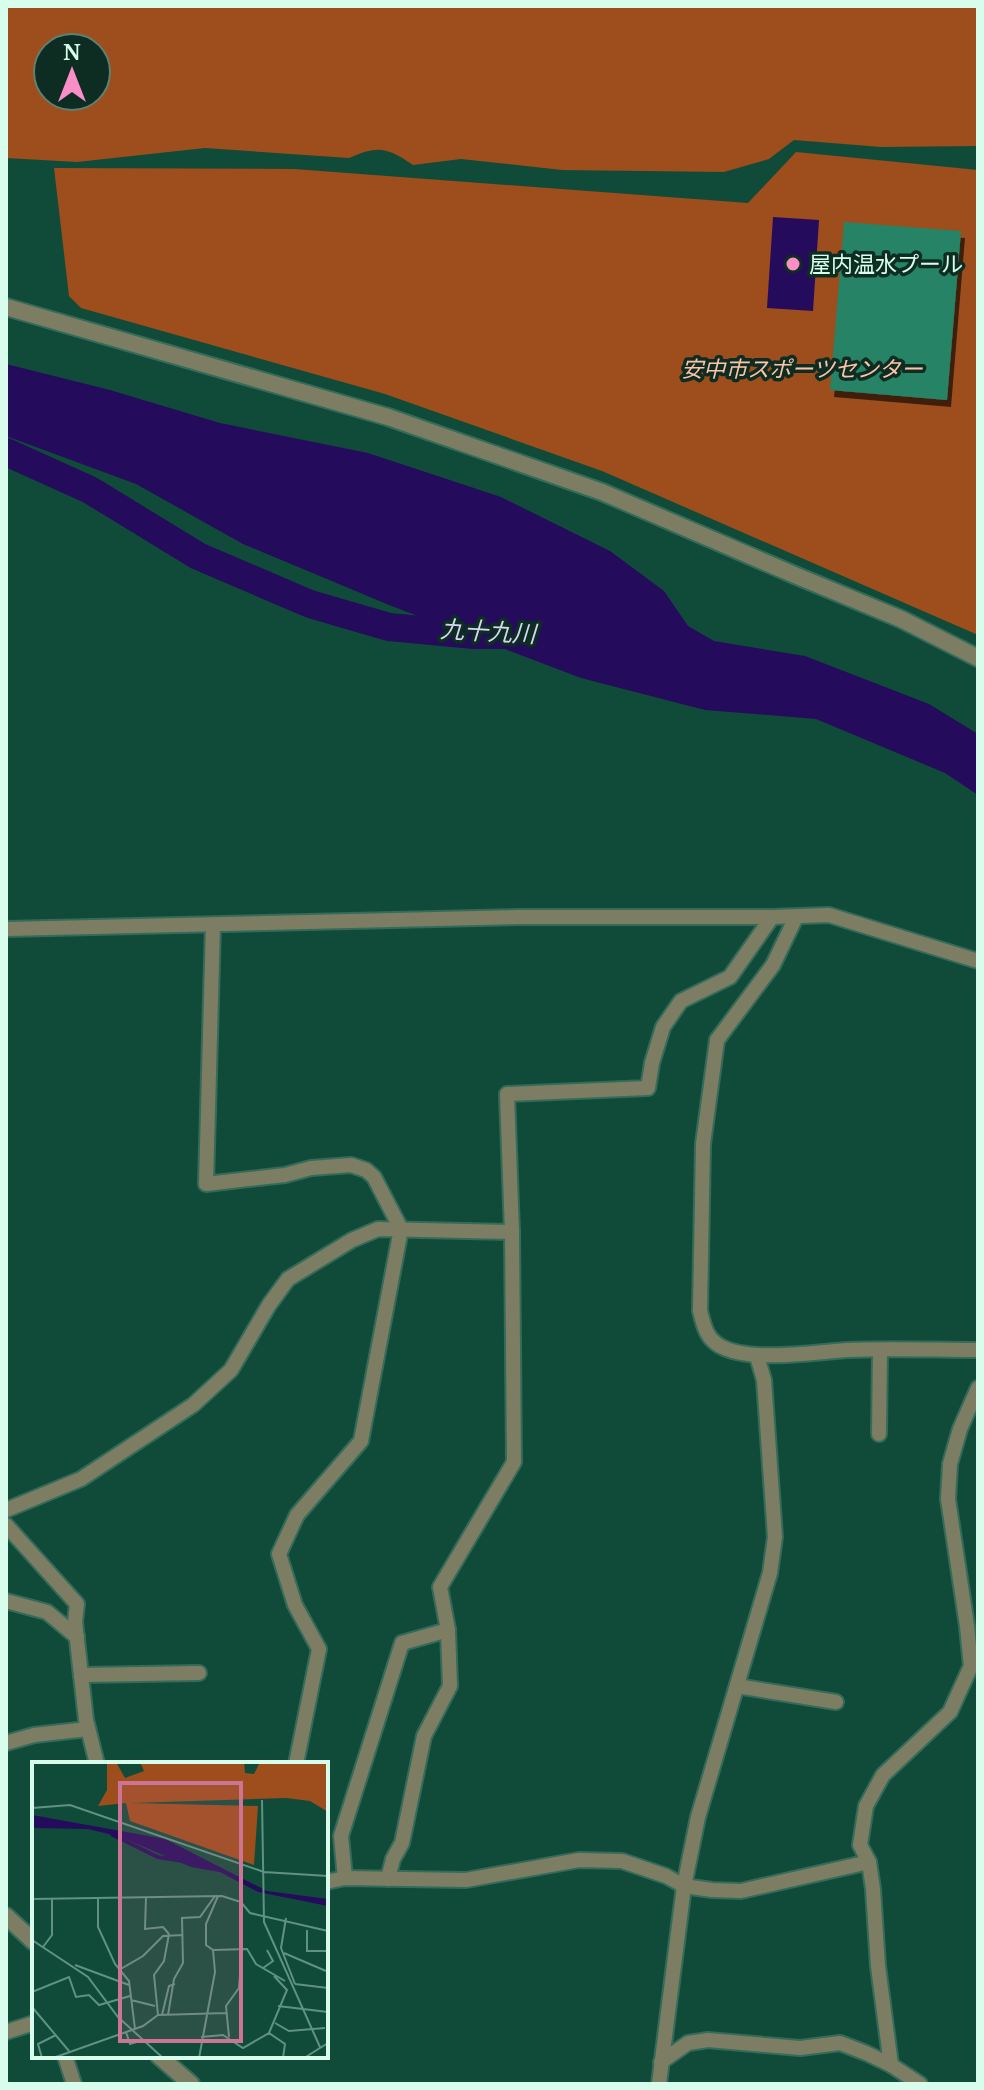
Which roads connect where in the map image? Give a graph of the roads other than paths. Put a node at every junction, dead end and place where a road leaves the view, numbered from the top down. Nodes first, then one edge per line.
1 (6, 307) edge
2 (978, 658) edge
3 (772, 917) junction
4 (796, 917) junction
5 (213, 925) junction
6 (6, 929) edge
7 (978, 961) edge
8 (401, 1229) junction
9 (512, 1232) junction
10 (880, 1350) junction
11 (978, 1350) edge
12 (757, 1356) junction
13 (978, 1388) edge
14 (879, 1434) dead end
15 (6, 1510) edge
16 (6, 1525) edge
17 (6, 1601) edge
18 (448, 1630) junction
19 (77, 1637) junction
20 (199, 1673) dead end
21 (81, 1675) junction
22 (737, 1686) junction
23 (836, 1702) dead end
24 (88, 1729) junction
25 (6, 1743) edge
26 (100, 1762) edge
27 (296, 1762) edge
28 (869, 1862) junction
29 (345, 1878) junction
30 (388, 1879) junction
31 (328, 1882) edge
32 (684, 1886) junction
33 (6, 1916) edge
34 (32, 1940) edge
35 (32, 2024) edge
36 (6, 2032) edge
37 (66, 2058) edge
38 (161, 2058) edge
39 (661, 2062) junction
40 (891, 2065) junction
41 (74, 2084) edge
42 (191, 2084) edge
43 (659, 2084) edge
44 (920, 2084) edge

1 - 2 street
3 - 4 street
3 - 5 street
3 - 9 street
4 - 7 street
4 - 12 street
5 - 6 street
5 - 8 street
8 - 9 street
8 - 15 street
8 - 27 street
9 - 18 street
10 - 11 street
10 - 12 street
10 - 14 street
12 - 22 street
13 - 28 street
16 - 19 street
17 - 19 street
18 - 29 street
18 - 30 street
19 - 21 street
20 - 21 street
21 - 24 street
22 - 23 street
22 - 32 street
24 - 25 street
24 - 26 street
28 - 32 street
28 - 40 street
29 - 30 street
29 - 31 street
30 - 32 street
32 - 39 street
33 - 34 street
35 - 36 street
37 - 41 street
38 - 42 street
39 - 40 street
39 - 43 street
40 - 44 street

